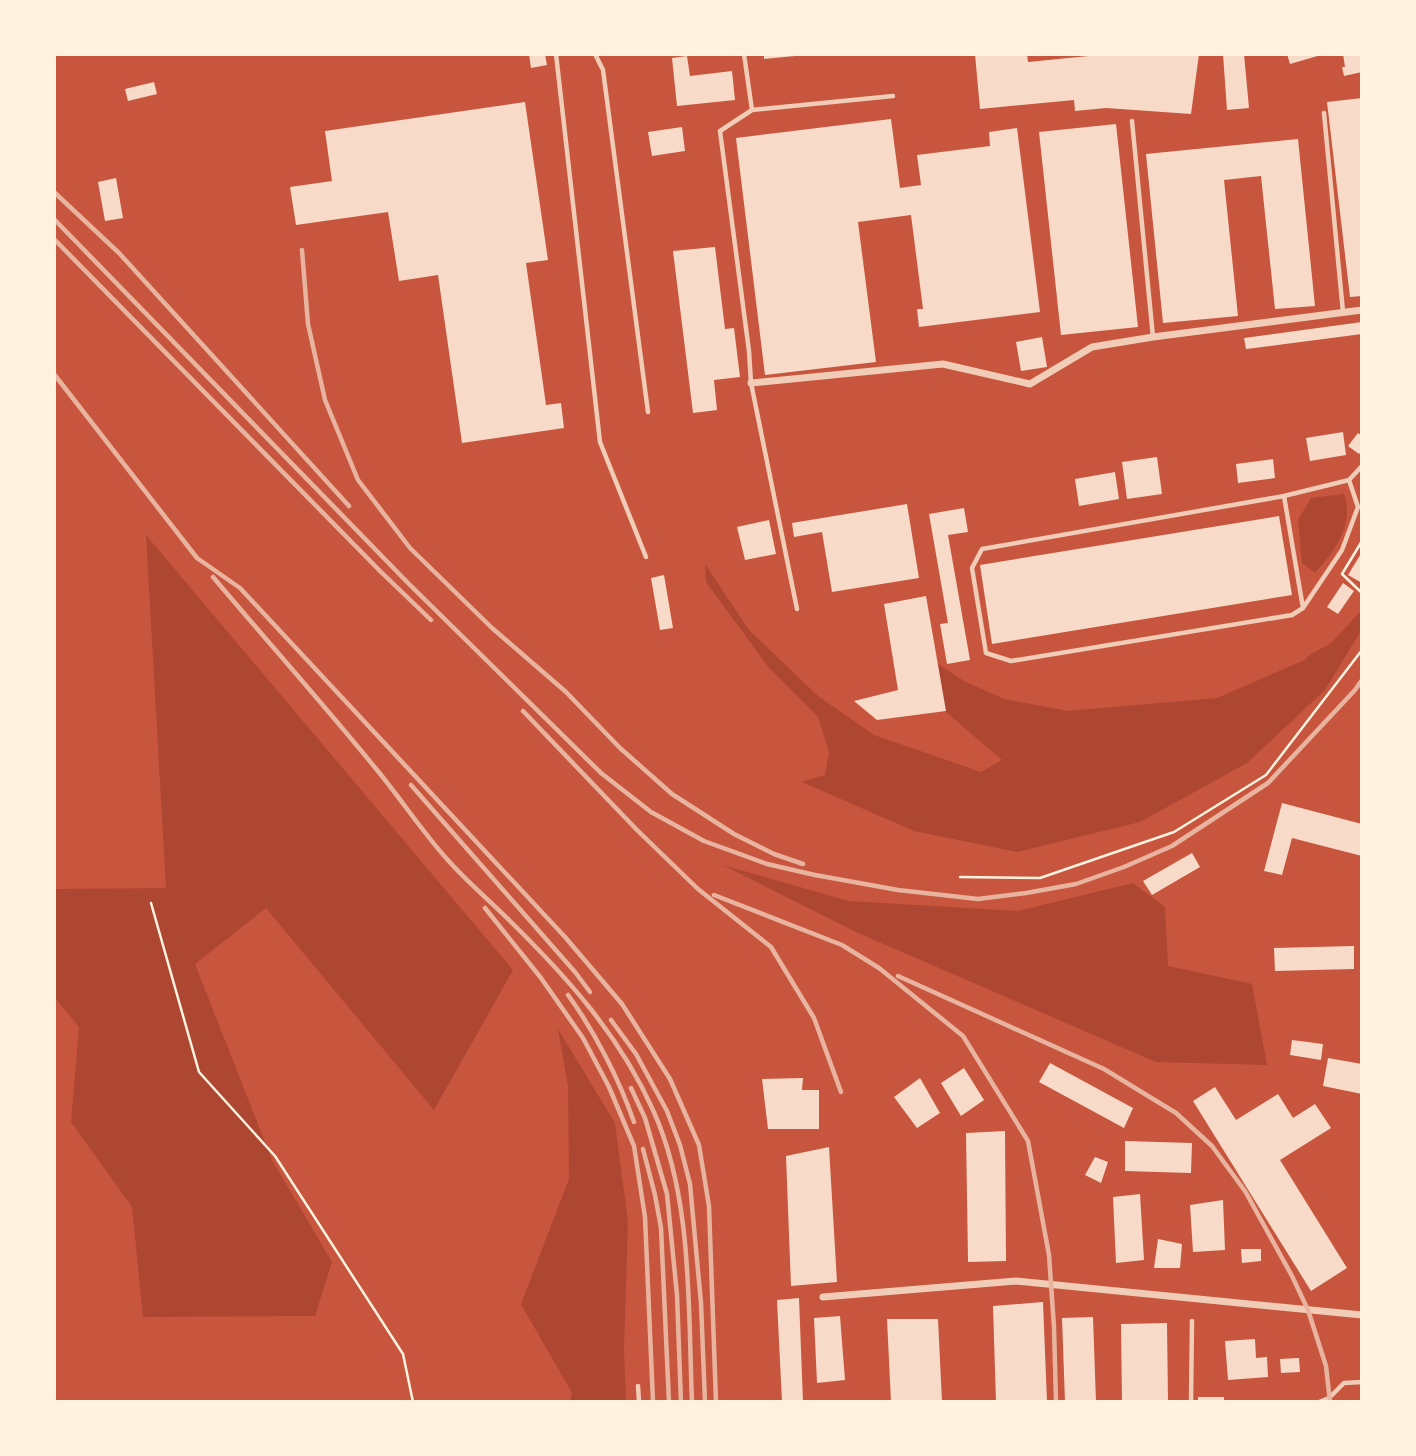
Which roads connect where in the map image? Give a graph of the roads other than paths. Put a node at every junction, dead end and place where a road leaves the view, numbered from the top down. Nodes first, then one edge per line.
1 (556, 54) edge
2 (595, 54) edge
3 (744, 54) edge
4 (893, 96) dead end
5 (752, 110) junction
6 (1324, 113) dead end
7 (1132, 121) dead end
8 (1362, 310) edge
9 (1343, 313) junction
10 (1153, 337) junction
11 (751, 383) junction
12 (648, 412) dead end
13 (1362, 466) edge
14 (1349, 480) junction
15 (1284, 496) junction
16 (646, 556) dead end
17 (1303, 608) junction
18 (797, 609) dead end
19 (823, 1297) dead end
20 (1362, 1315) edge
21 (1192, 1321) dead end
22 (1362, 1382) edge
23 (638, 1386) dead end
24 (639, 1402) edge
25 (1191, 1402) edge
26 (1319, 1402) edge

1 - 16 lane
2 - 12 lane
3 - 5 lane
4 - 5 lane
5 - 11 lane
6 - 9 lane
7 - 10 lane
8 - 9 street
9 - 10 street
10 - 11 street
11 - 18 lane
13 - 14 lane
14 - 15 lane
14 - 17 lane
15 - 17 lane
15 - 17 lane
19 - 20 street
21 - 25 lane
22 - 26 lane
23 - 24 lane

